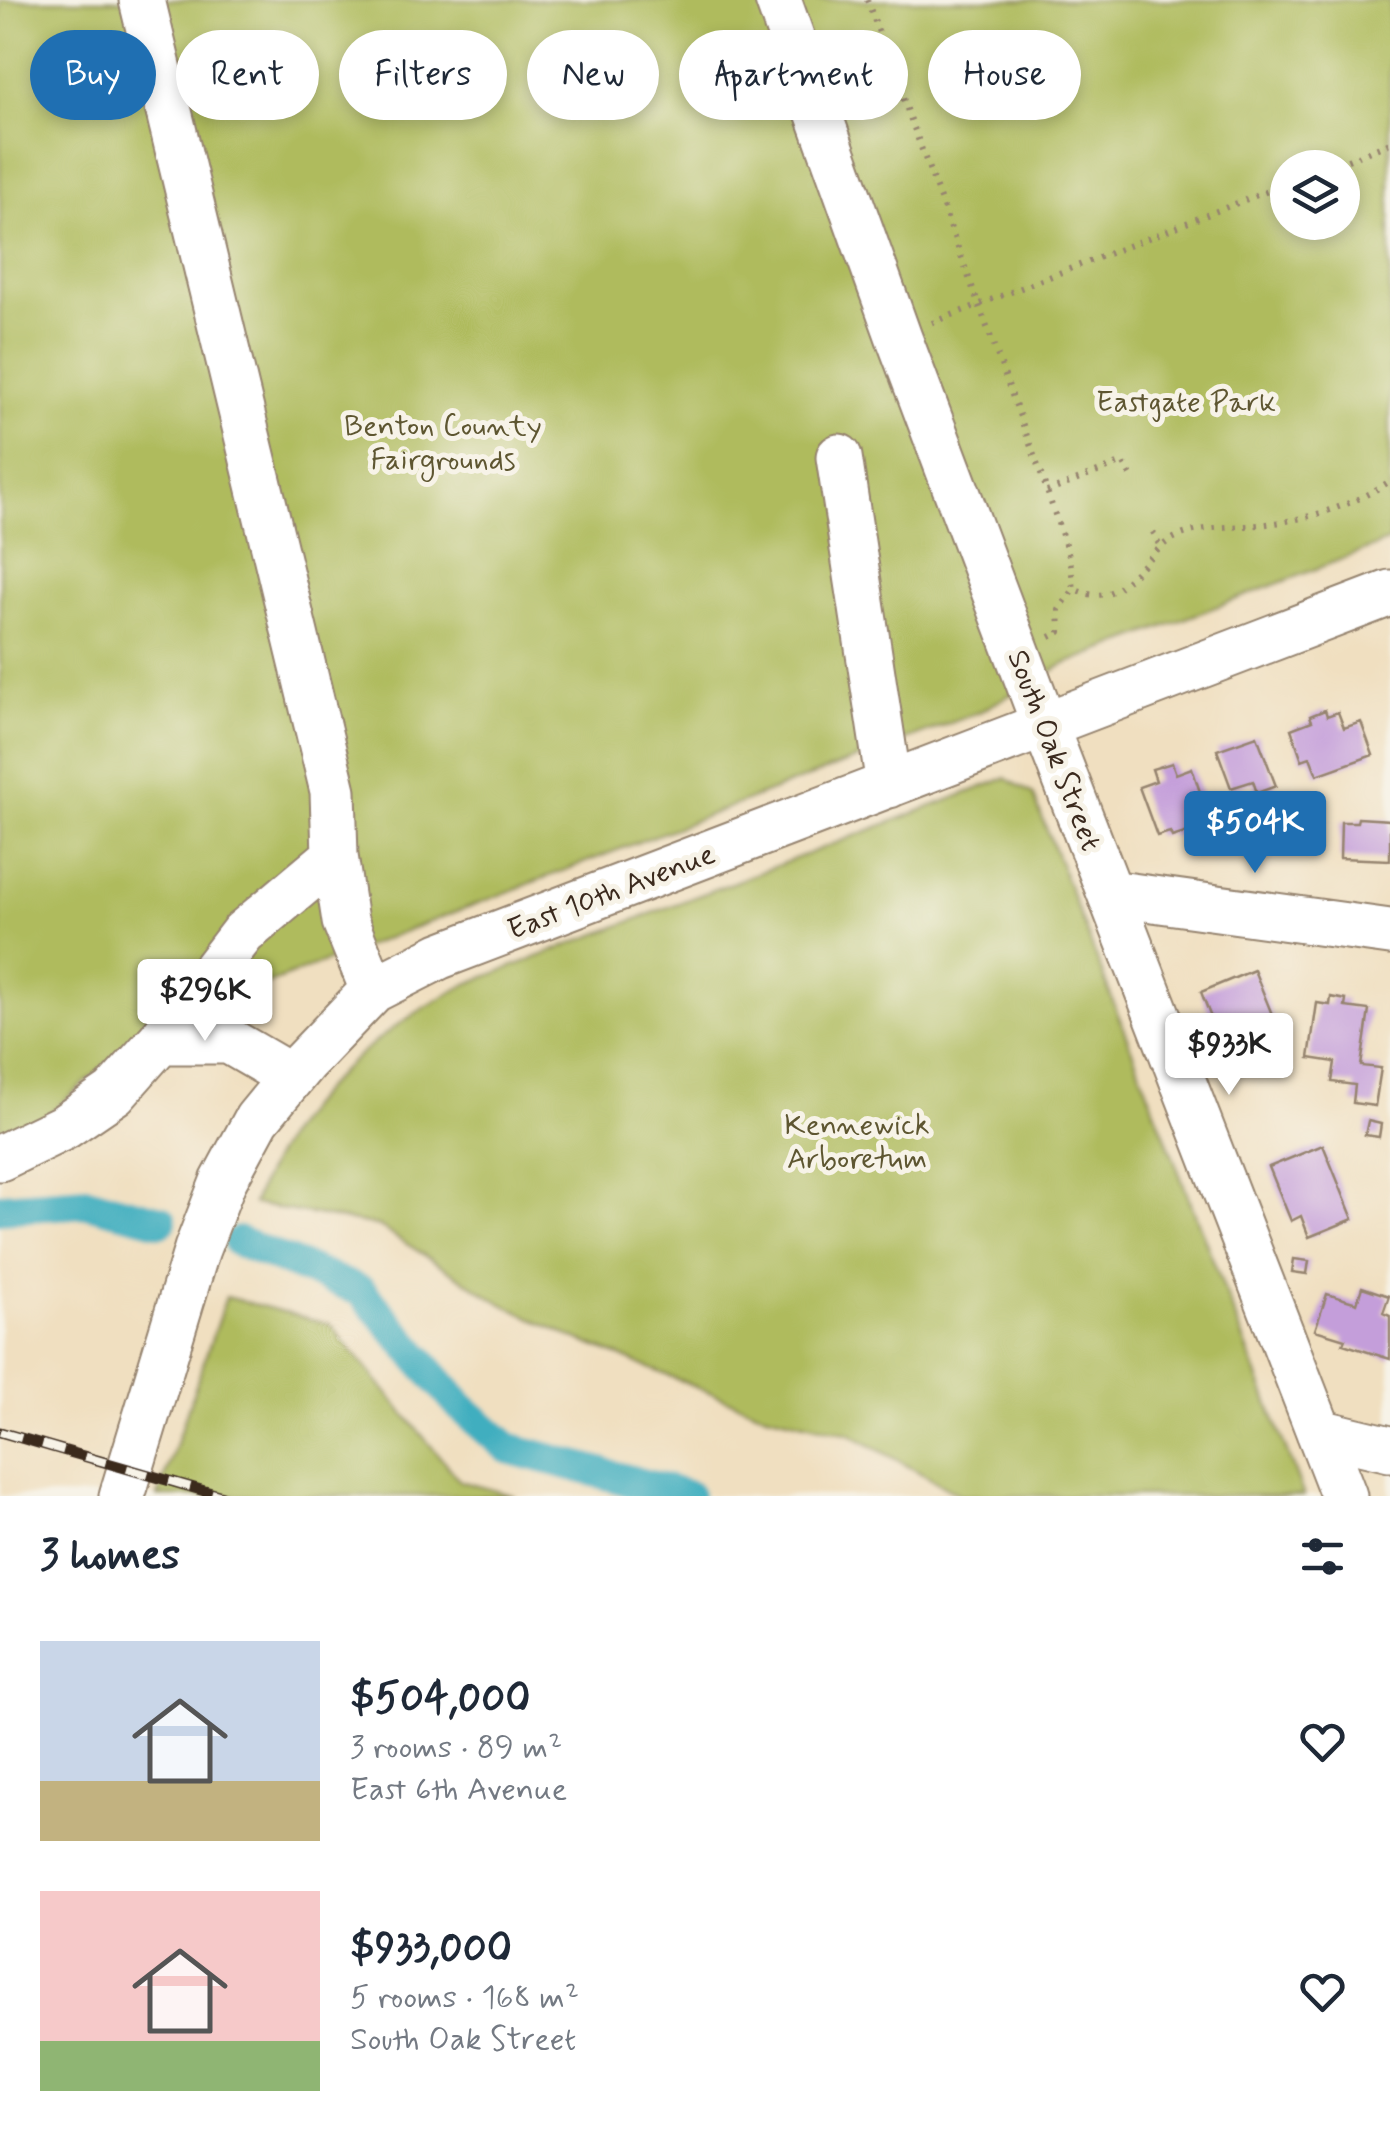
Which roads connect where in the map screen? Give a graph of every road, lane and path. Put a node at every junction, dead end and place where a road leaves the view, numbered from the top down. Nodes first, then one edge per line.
1 (142, 0) edge
2 (778, 0) edge
3 (866, 3) edge
4 (1390, 144) edge
5 (1360, 156) edge
6 (1270, 191) edge
7 (977, 304) junction
8 (899, 338) junction
9 (839, 457) dead end
10 (1131, 476) dead end
11 (1390, 481) edge
12 (1047, 492) junction
13 (1153, 532) dead end
14 (1160, 547) junction
15 (1390, 594) edge
16 (1045, 726) junction
17 (889, 785) junction
18 (335, 856) junction
19 (1110, 894) junction
20 (1390, 932) edge
21 (374, 990) junction
22 (160, 1041) junction
23 (291, 1078) junction
24 (0, 1158) edge
25 (1319, 1432) junction
26 (1390, 1449) edge
27 (122, 1496) edge
28 (1344, 1496) edge

1 - 18 street
2 - 8 street, South Oak Street
3 - 7 path
4 - 5 path
6 - 7 path
7 - 8 path
7 - 12 path
8 - 16 street, South Oak Street
9 - 17 street
10 - 12 path
11 - 14 path
12 - 14 path
13 - 14 path
15 - 16 street, East 10th Avenue
16 - 17 street, East 10th Avenue
16 - 19 street, South Oak Street
17 - 21 street, East 10th Avenue
18 - 21 street
18 - 22 street
19 - 20 street
19 - 25 street, South Oak Street
21 - 23 street, East 10th Avenue
22 - 23 street
22 - 24 street
23 - 27 street, East 10th Avenue
25 - 26 street
25 - 28 street, South Oak Street

